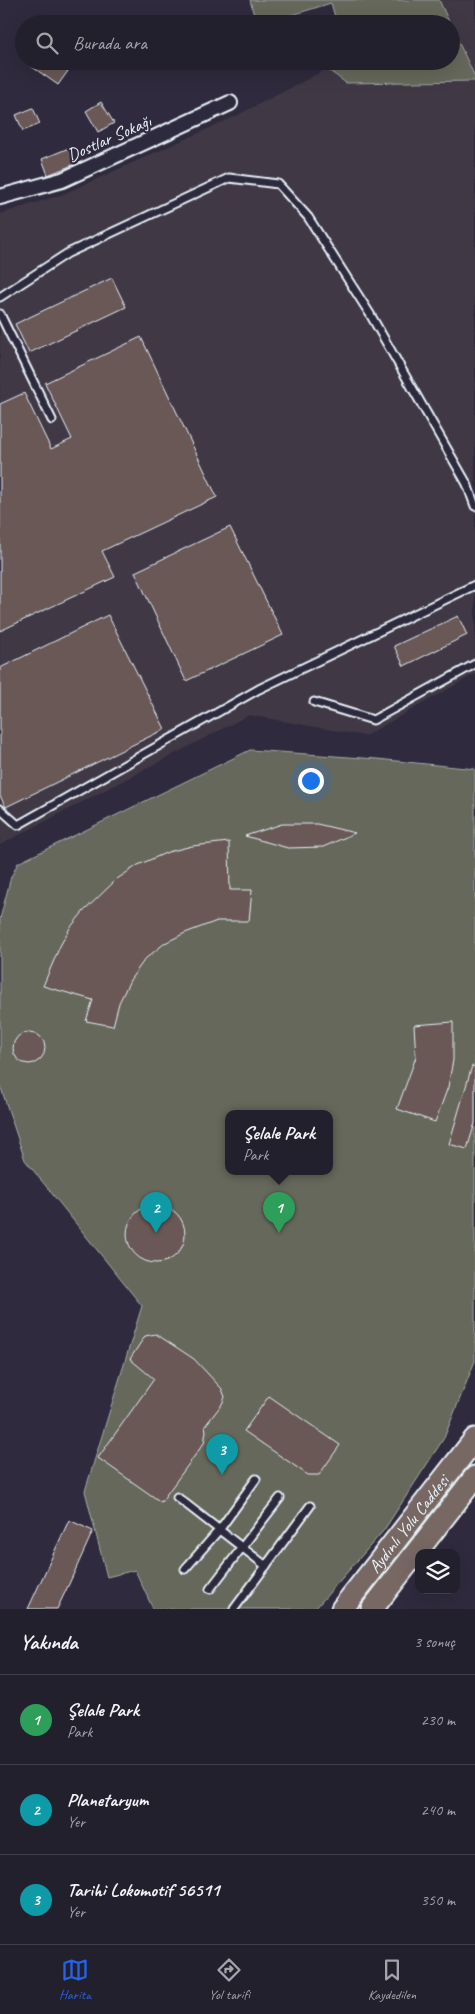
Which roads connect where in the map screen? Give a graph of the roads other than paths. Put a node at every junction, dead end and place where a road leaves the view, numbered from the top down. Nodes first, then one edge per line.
1 (230, 103) dead end
2 (0, 197) edge
3 (0, 297) edge
4 (0, 314) edge
5 (52, 420) dead end
6 (475, 506) edge
7 (475, 585) edge
8 (475, 664) edge
9 (314, 702) dead end
10 (0, 809) edge
11 (475, 1439) edge
12 (475, 1477) edge
13 (256, 1479) dead end
14 (177, 1497) dead end
15 (280, 1498) dead end
16 (310, 1506) dead end
17 (220, 1529) junction
18 (243, 1546) junction
19 (266, 1566) junction
20 (186, 1569) dead end
21 (210, 1589) dead end
22 (234, 1609) edge
23 (342, 1609) edge
24 (372, 1609) edge

1 - 2 street, Dostlar Sokağı
3 - 6 lane
4 - 5 lane
7 - 10 lane
8 - 9 lane
11 - 23 main road, Aydınlı Yolu Caddesi
12 - 24 main road, Aydınlı Yolu Caddesi
13 - 17 lane
14 - 17 lane
15 - 18 lane
16 - 19 lane
17 - 18 lane
17 - 20 lane
18 - 19 lane
18 - 21 lane
19 - 22 lane

